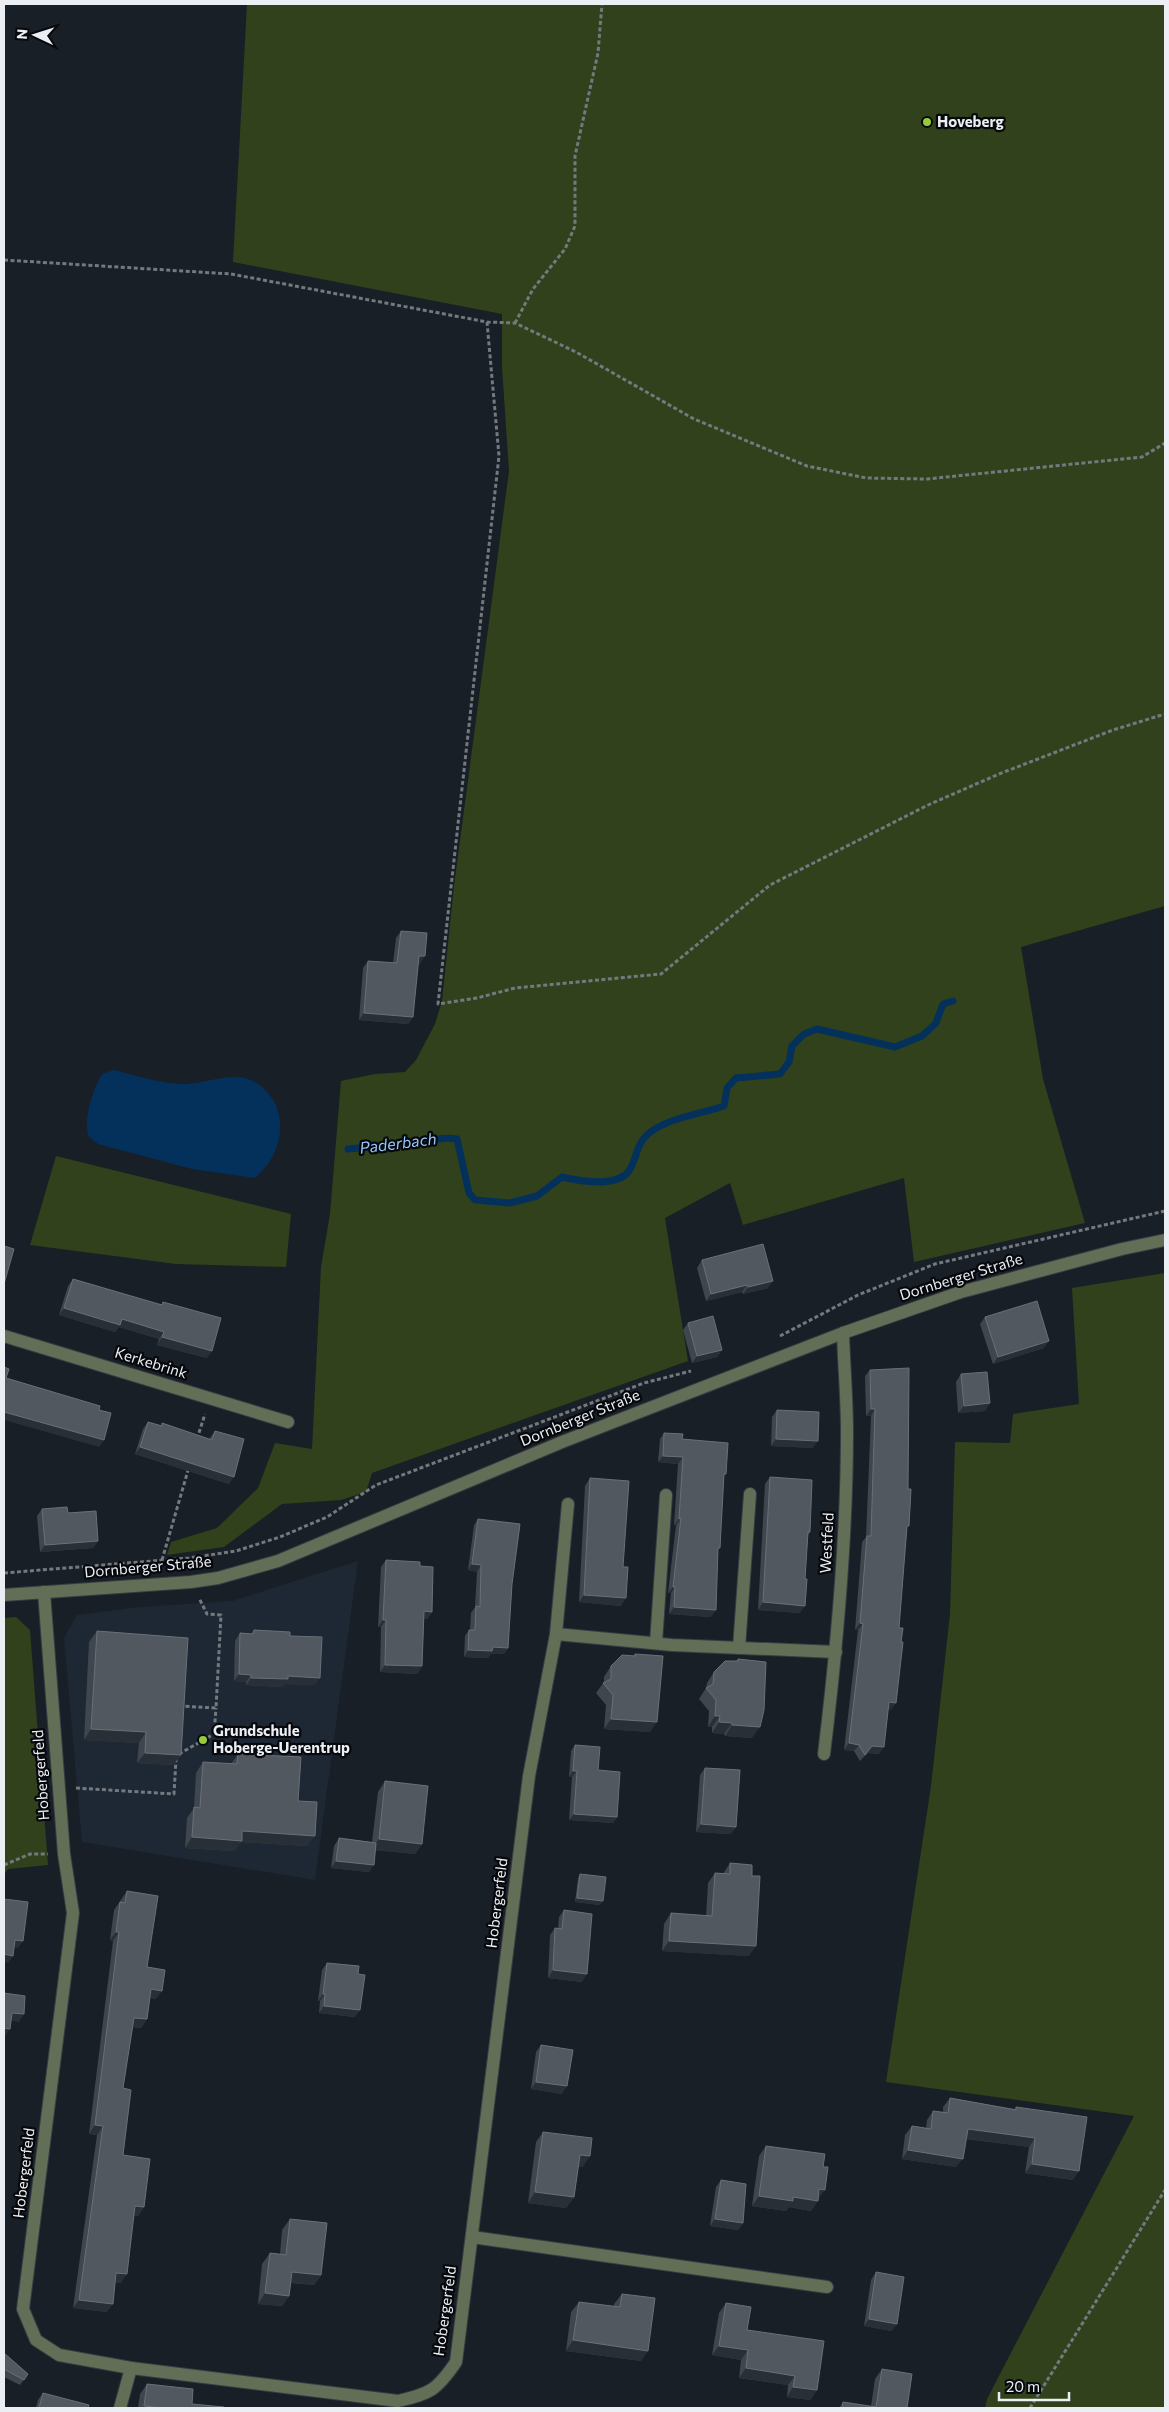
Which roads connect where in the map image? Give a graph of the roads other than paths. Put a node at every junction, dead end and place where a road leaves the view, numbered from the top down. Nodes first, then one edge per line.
1 (1165, 1240) edge
2 (843, 1333) junction
3 (4, 1336) edge
4 (288, 1422) dead end
5 (750, 1494) dead end
6 (666, 1495) dead end
7 (568, 1504) dead end
8 (44, 1592) junction
9 (4, 1595) edge
10 (556, 1634) junction
11 (656, 1643) junction
12 (738, 1648) junction
13 (836, 1652) junction
14 (824, 1754) dead end
15 (472, 2237) junction
16 (827, 2287) dead end
17 (131, 2368) junction
18 (120, 2408) edge

1 - 2 street, Dornberger Straße
2 - 8 street, Dornberger Straße
2 - 13 street, Westfeld
3 - 4 street, Kerkebrink
5 - 12 street
6 - 11 street
7 - 10 street, Hobergerfeld
8 - 9 street, Dornberger Straße
8 - 17 street, Hobergerfeld
10 - 11 street
10 - 15 street, Hobergerfeld
11 - 12 street
12 - 13 street
13 - 14 street, Westfeld
15 - 16 street
15 - 17 street, Hobergerfeld
17 - 18 street

